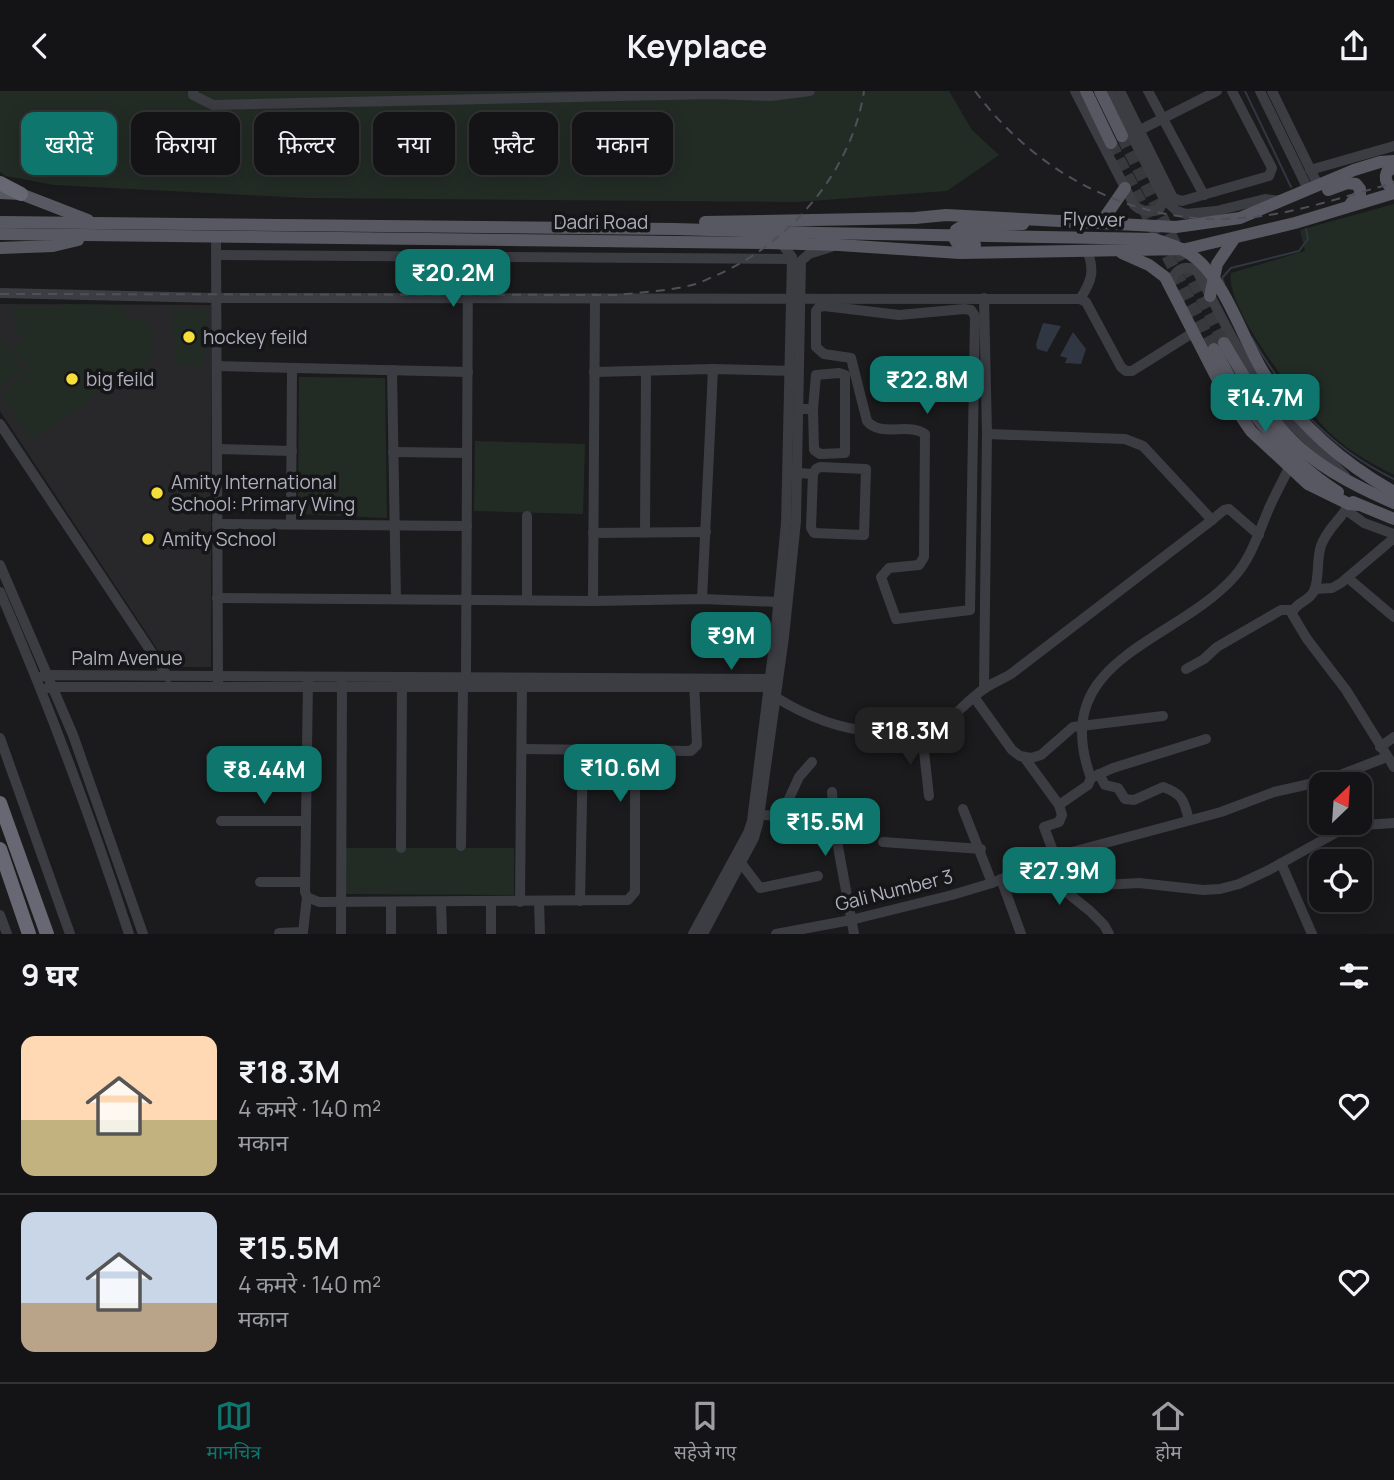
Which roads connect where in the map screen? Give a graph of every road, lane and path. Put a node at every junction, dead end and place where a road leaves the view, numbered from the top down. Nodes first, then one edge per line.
1 (193, 91) edge
2 (810, 91) edge
3 (1075, 91) edge
4 (1086, 91) edge
5 (1100, 91) edge
6 (1109, 91) edge
7 (1120, 91) edge
8 (1148, 91) edge
9 (1217, 91) edge
10 (1232, 91) edge
11 (1261, 91) edge
12 (1272, 91) edge
13 (636, 94) edge
14 (443, 95) edge
15 (1162, 119) junction
16 (1140, 130) junction
17 (1394, 146) edge
18 (1394, 161) edge
19 (1394, 167) edge
20 (1310, 170) junction
21 (0, 183) edge
22 (1313, 187) junction
23 (1125, 188) junction
24 (1394, 191) edge
25 (0, 193) edge
26 (20, 194) junction
27 (1204, 195) junction
28 (1164, 199) junction
29 (1280, 201) junction
30 (1342, 208) junction
31 (915, 218) junction
32 (1047, 220) junction
33 (0, 222) edge
34 (99, 223) junction
35 (1094, 223) junction
36 (54, 229) junction
37 (0, 235) edge
38 (674, 235) junction
39 (92, 237) junction
40 (216, 238) junction
41 (1234, 239) junction
42 (781, 243) junction
43 (839, 244) junction
44 (16, 248) junction
45 (0, 249) edge
46 (881, 249) junction
47 (1007, 250) junction
48 (1087, 250) junction
49 (1109, 250) junction
50 (216, 255) junction
51 (0, 258) edge
52 (468, 258) junction
53 (676, 259) junction
54 (792, 259) junction
55 (1170, 286) junction
56 (0, 293) edge
57 (1210, 296) junction
58 (216, 298) junction
59 (468, 298) junction
60 (595, 298) junction
61 (796, 298) junction
62 (899, 298) junction
63 (912, 298) junction
64 (984, 298) junction
65 (1080, 299) junction
66 (914, 313) junction
67 (899, 315) junction
68 (1194, 332) junction
69 (216, 366) junction
70 (292, 368) junction
71 (713, 369) junction
72 (392, 370) junction
73 (795, 371) junction
74 (468, 372) junction
75 (594, 372) junction
76 (646, 372) junction
77 (798, 409) junction
78 (813, 409) junction
79 (0, 424) edge
80 (987, 434) junction
81 (217, 449) junction
82 (292, 450) junction
83 (393, 452) junction
84 (467, 453) junction
85 (1289, 468) junction
86 (797, 473) junction
87 (813, 474) junction
88 (1350, 481) junction
89 (1394, 492) edge
90 (1394, 503) edge
91 (1352, 506) junction
92 (527, 516) dead end
93 (1394, 519) edge
94 (1213, 520) junction
95 (217, 523) junction
96 (291, 524) junction
97 (394, 525) junction
98 (467, 526) junction
99 (645, 531) junction
100 (706, 532) junction
101 (593, 533) junction
102 (1259, 535) junction
103 (1394, 536) edge
104 (0, 565) edge
105 (1348, 579) junction
106 (1315, 589) junction
107 (0, 592) edge
108 (218, 598) junction
109 (702, 599) junction
110 (396, 600) junction
111 (466, 600) junction
112 (527, 600) junction
113 (593, 601) junction
114 (779, 603) junction
115 (1292, 610) junction
116 (1394, 617) edge
117 (1186, 669) dead end
118 (167, 675) junction
119 (42, 676) junction
120 (218, 681) junction
121 (308, 681) junction
122 (342, 681) junction
123 (402, 681) junction
124 (522, 681) junction
125 (464, 682) junction
126 (694, 682) junction
127 (174, 686) junction
128 (46, 688) junction
129 (771, 689) junction
130 (984, 689) junction
131 (974, 697) junction
132 (1163, 716) dead end
133 (1081, 726) junction
134 (922, 734) junction
135 (1394, 737) edge
136 (0, 738) edge
137 (1206, 739) dead end
138 (1380, 747) junction
139 (522, 749) junction
140 (583, 750) junction
141 (635, 751) junction
142 (211, 757) dead end
143 (1024, 757) junction
144 (1387, 757) junction
145 (307, 758) junction
146 (812, 762) dead end
147 (1394, 767) edge
148 (1095, 776) junction
149 (832, 792) dead end
150 (929, 796) dead end
151 (0, 803) edge
152 (1059, 806) junction
153 (963, 809) dead end
154 (760, 815) junction
155 (1189, 820) junction
156 (222, 821) dead end
157 (306, 821) junction
158 (1394, 823) edge
159 (883, 842) dead end
160 (461, 846) dead end
161 (401, 848) dead end
162 (0, 849) edge
163 (981, 849) junction
164 (1056, 856) junction
165 (741, 863) junction
166 (1282, 863) junction
167 (1060, 871) junction
168 (818, 876) dead end
169 (260, 882) dead end
170 (305, 882) junction
171 (999, 884) junction
172 (1065, 887) junction
173 (307, 897) junction
174 (539, 901) junction
175 (580, 901) junction
176 (341, 902) junction
177 (391, 902) junction
178 (441, 902) junction
179 (491, 902) junction
180 (520, 902) junction
181 (0, 915) edge
182 (851, 920) junction
183 (812, 931) edge
184 (279, 933) edge
185 (7, 934) edge
186 (29, 934) edge
187 (47, 934) edge
188 (70, 934) edge
189 (129, 934) edge
190 (143, 934) edge
191 (341, 934) edge
192 (391, 934) edge
193 (442, 934) edge
194 (491, 934) edge
195 (540, 934) edge
196 (693, 934) edge
197 (703, 934) edge
198 (776, 934) edge
199 (854, 934) edge
200 (1021, 934) edge
201 (1109, 934) edge
202 (1312, 934) edge

1 - 14 street
2 - 13 street
3 - 23 street
4 - 5 main road
6 - 28 street
7 - 16 street
8 - 15 street
9 - 15 street
10 - 27 street
11 - 22 street
12 - 20 street
13 - 14 street
15 - 16 street
15 - 27 street
16 - 27 street
17 - 20 street
18 - 22 main road
19 - 24 main road
20 - 22 street
21 - 26 highway
22 - 29 main road
22 - 30 main road
23 - 28 street
23 - 35 main road
24 - 30 main road, Dadri Road
25 - 26 main road
26 - 34 main road
28 - 29 street
29 - 35 main road
30 - 41 main road, Dadri Road
31 - 32 main road
31 - 38 main road
31 - 46 main road
32 - 35 main road
32 - 47 main road
33 - 36 main road
34 - 36 main road, Dadri Road
34 - 38 main road, Dadri Road
36 - 37 main road
36 - 39 main road
38 - 40 main road, Dadri Road
38 - 42 main road, Dadri Road
38 - 53 street
38 - 89 main road, Flyover, bridge
39 - 40 main road, Dadri Road
39 - 44 main road
40 - 50 street
41 - 49 main road, Dadri Road
41 - 57 main road
42 - 43 main road, Dadri Road
42 - 54 street
43 - 46 main road, Dadri Road
43 - 61 street
44 - 45 main road
44 - 51 main road
46 - 47 main road, Dadri Road
47 - 48 main road, Dadri Road
48 - 49 main road, Dadri Road
48 - 65 street
49 - 55 main road
50 - 52 street
50 - 58 street
52 - 53 street
52 - 59 street
53 - 54 street
54 - 61 street
55 - 57 street
55 - 68 main road
56 - 58 street
57 - 88 street
58 - 59 street
58 - 69 street
59 - 60 street
59 - 74 street
60 - 61 street
60 - 75 street
61 - 62 street
61 - 73 street
62 - 63 street
62 - 67 street
63 - 64 street
63 - 66 street
64 - 65 street
64 - 80 street
65 - 68 street
66 - 67 street
66 - 67 street
68 - 85 main road
69 - 70 street
69 - 81 street
70 - 72 street
70 - 82 street
71 - 73 street
71 - 76 street
71 - 100 street
72 - 74 street
72 - 83 street
73 - 77 street
73 - 114 street
74 - 84 street
75 - 76 street
75 - 101 street
76 - 99 street
77 - 78 street
77 - 86 street
78 - 78 street
79 - 118 street
80 - 94 street
80 - 130 street
81 - 82 street
81 - 95 street
82 - 96 street
83 - 84 street
83 - 97 street
84 - 98 street
85 - 91 main road
85 - 102 street
86 - 87 street
86 - 129 street
87 - 87 street
88 - 90 main road
88 - 91 main road
91 - 93 main road
91 - 103 street
91 - 106 street
92 - 112 street
94 - 102 street
94 - 130 street
95 - 96 street
95 - 108 street
96 - 97 street
97 - 98 street
97 - 110 street
98 - 111 street
99 - 100 street
99 - 101 street
100 - 109 street
101 - 113 street
102 - 133 street
103 - 105 street
104 - 119 street
105 - 106 street
105 - 116 street
106 - 115 street
107 - 119 street
108 - 110 street
108 - 120 street
109 - 113 street
109 - 114 street
110 - 111 street
111 - 112 street
111 - 125 street
112 - 113 street
114 - 129 street
115 - 117 street
115 - 138 street
118 - 119 street, Palm Avenue
118 - 120 street, Palm Avenue
118 - 127 street
119 - 128 street
120 - 121 street
120 - 127 street, Palm Avenue
121 - 122 street
121 - 145 street
122 - 123 street
122 - 176 street
123 - 125 street
123 - 161 street
124 - 125 street
124 - 126 street
124 - 139 street
125 - 160 street
126 - 129 street
126 - 141 street
127 - 128 street, Palm Avenue
128 - 189 street
128 - 190 street
129 - 134 street
129 - 154 street
129 - 196 street
130 - 131 street
131 - 134 street
131 - 143 street
132 - 133 street
133 - 143 street
133 - 148 street
134 - 150 street
135 - 138 street
136 - 188 street
137 - 148 street
138 - 144 street
139 - 140 street
139 - 180 street
140 - 141 street
140 - 175 street
141 - 175 street
142 - 145 street
143 - 152 street
144 - 147 street
144 - 155 street, Gali Number 3
145 - 157 street
146 - 154 street
148 - 152 street
148 - 155 street
149 - 182 street
151 - 187 highway
152 - 164 street
153 - 163 street
154 - 165 street
155 - 164 street, Gali Number 3
156 - 157 street
157 - 170 street
158 - 166 street
159 - 163 street
162 - 186 highway
163 - 171 street
164 - 167 street
164 - 171 street, Gali Number 3
165 - 168 street
165 - 197 street
166 - 172 street
166 - 202 street
167 - 171 street
167 - 172 street
169 - 170 street
170 - 173 street
171 - 182 street, Gali Number 3
171 - 200 street
172 - 201 street
173 - 176 street
173 - 184 street
174 - 175 street
174 - 180 street
174 - 195 street
176 - 177 street
176 - 191 street
177 - 178 street
177 - 192 street
178 - 179 street
178 - 193 street
179 - 180 street
179 - 194 street
181 - 185 street
182 - 183 street, Gali Number 3
182 - 199 street
183 - 198 street, Gali Number 3

